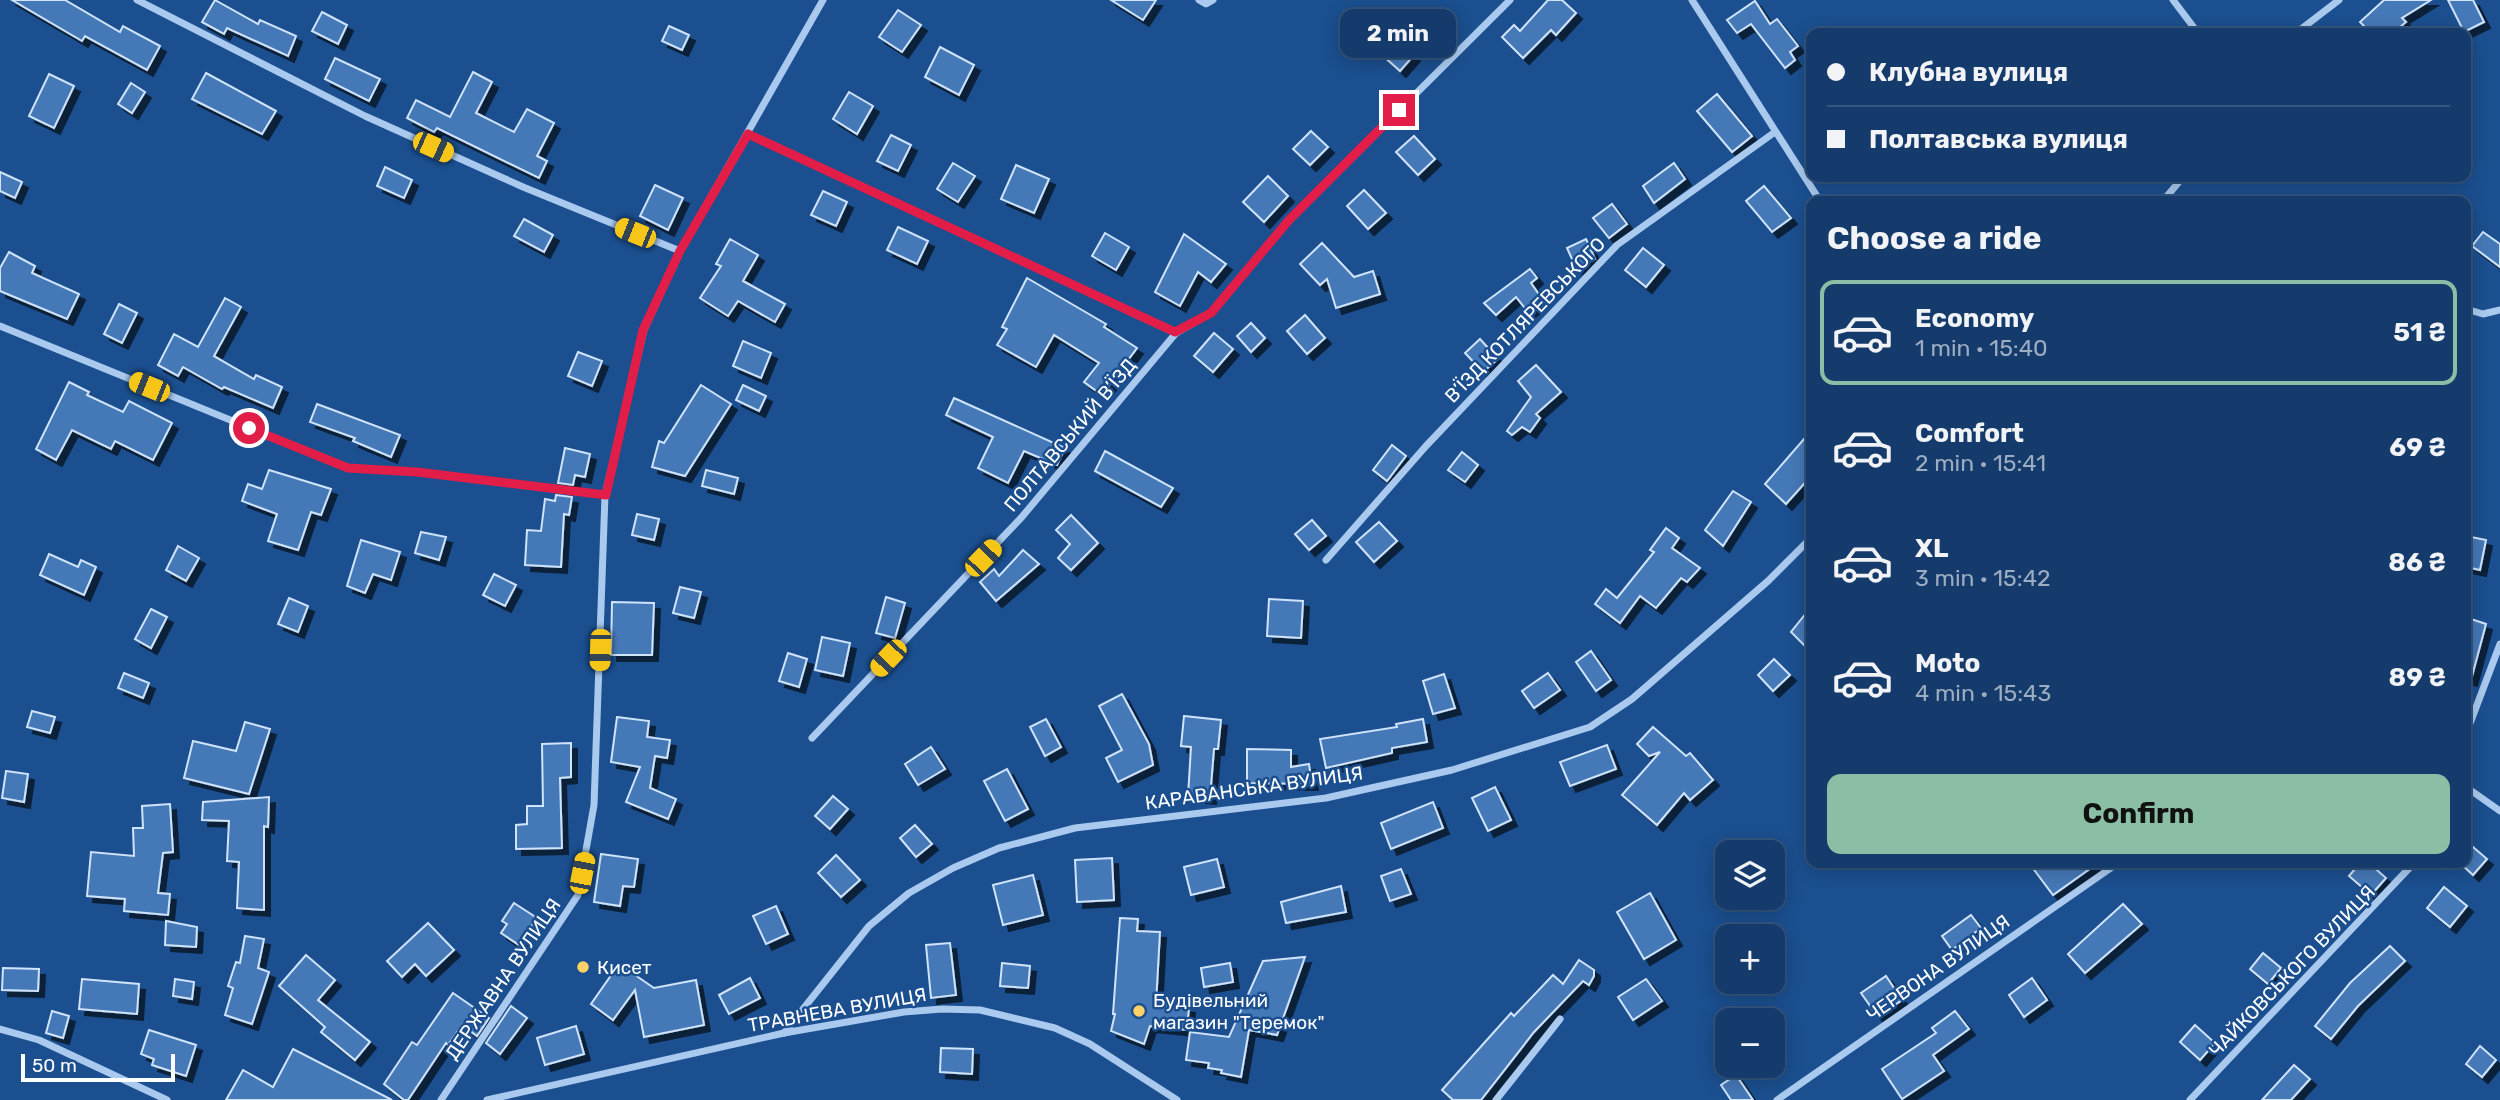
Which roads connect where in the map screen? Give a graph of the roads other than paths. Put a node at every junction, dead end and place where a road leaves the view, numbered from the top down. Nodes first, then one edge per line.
1 (136, 0) edge
2 (1199, 0) edge
3 (1213, 0) edge
4 (1510, 0) edge
5 (1692, 0) edge
6 (2173, 0) edge
7 (2339, 0) edge
8 (819, 1) edge
9 (2194, 28) edge
10 (2303, 28) edge
11 (1775, 132) junction
12 (748, 134) junction
13 (1806, 180) edge
14 (2179, 182) edge
15 (2168, 196) edge
16 (680, 251) junction
17 (2471, 310) edge
18 (2500, 310) edge
19 (0, 326) edge
20 (1175, 332) junction
21 (606, 495) junction
22 (1806, 543) edge
23 (1326, 560) dead end
24 (2500, 644) edge
25 (2471, 721) edge
26 (812, 738) dead end
27 (2471, 791) edge
28 (2500, 811) edge
29 (2111, 868) edge
30 (2409, 868) edge
31 (1560, 1019) dead end
32 (0, 1029) edge
33 (783, 1033) junction
34 (167, 1100) edge
35 (441, 1100) edge
36 (487, 1100) edge
37 (1177, 1100) edge
38 (1496, 1100) edge
39 (1777, 1100) edge
40 (2190, 1100) edge

1 - 16 street
2 - 3 street
4 - 20 street
5 - 11 street
6 - 9 street
7 - 10 street
8 - 12 street, ДЕРЖАВНА ВУЛИЦЯ
11 - 13 street
11 - 23 street, В’ЇЗД КОТЛЯРЕВСЬКОГО
12 - 16 street, ДЕРЖАВНА ВУЛИЦЯ
12 - 20 street
14 - 15 street
16 - 21 street, ДЕРЖАВНА ВУЛИЦЯ
17 - 18 street
19 - 21 street
20 - 26 street, ПОЛТАВСЬКИЙ В’ЇЗД
21 - 35 street, ДЕРЖАВНА ВУЛИЦЯ
22 - 33 street, КАРАВАНСЬКА ВУЛИЦЯ
24 - 25 street
27 - 28 street
29 - 39 street, ЧЕРВОНА ВУЛИЦЯ
30 - 40 street, ЧАЙКОВСЬКОГО ВУЛИЦЯ
31 - 38 street
32 - 34 street
33 - 36 street, ТРАВНЕВА ВУЛИЦЯ
33 - 37 street, ТРАВНЕВА ВУЛИЦЯ

